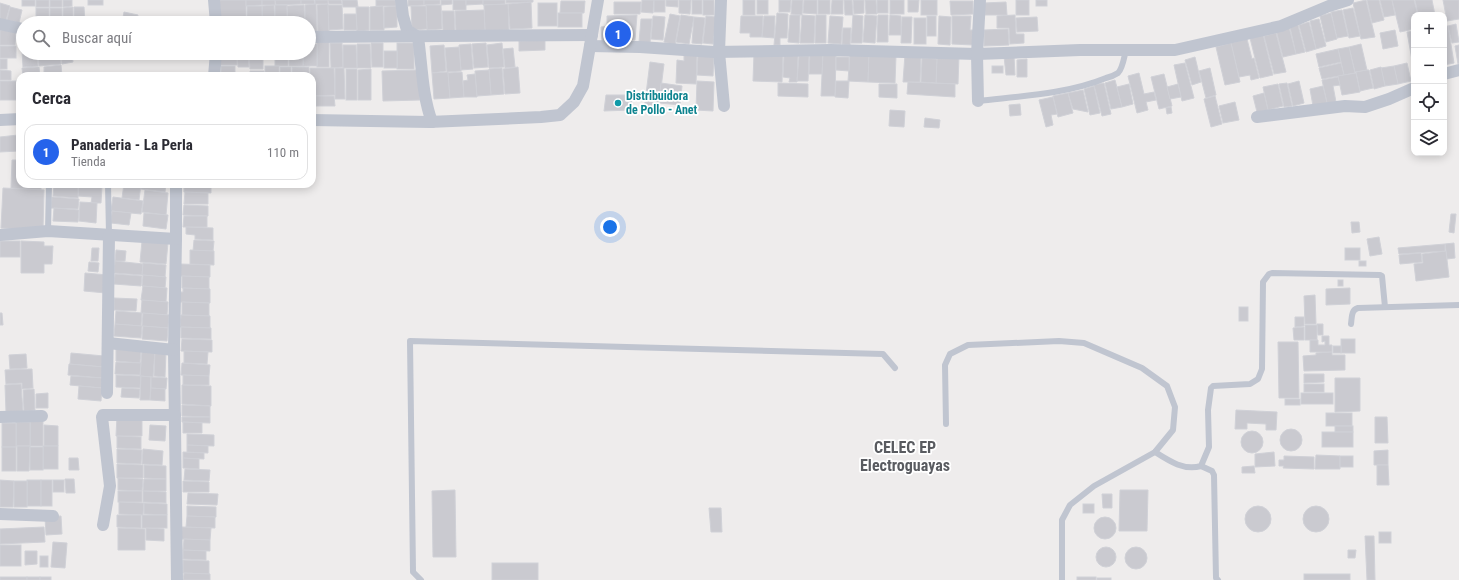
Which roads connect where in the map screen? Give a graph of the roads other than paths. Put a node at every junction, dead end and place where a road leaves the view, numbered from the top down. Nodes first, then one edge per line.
1 (214, 0) edge
2 (401, 0) edge
3 (598, 0) edge
4 (721, 0) edge
5 (980, 0) edge
6 (1348, 0) edge
7 (215, 16) edge
8 (0, 24) edge
9 (16, 27) edge
10 (316, 37) edge
11 (418, 37) junction
12 (591, 41) junction
13 (1126, 50) junction
14 (719, 52) junction
15 (977, 54) junction
16 (215, 60) edge
17 (1459, 70) edge
18 (214, 72) edge
19 (1447, 73) edge
20 (1411, 89) edge
21 (978, 101) joint
22 (724, 106) dead end
23 (1257, 117) dead end
24 (16, 118) edge
25 (0, 120) edge
26 (316, 120) edge
27 (432, 122) junction
28 (49, 188) edge
29 (108, 188) edge
30 (176, 188) edge
31 (48, 231) junction
32 (0, 235) edge
33 (109, 235) junction
34 (176, 239) junction
35 (1459, 305) edge
36 (1384, 307) junction
37 (1351, 324) dead end
38 (108, 343) junction
39 (174, 350) junction
40 (895, 368) dead end
41 (107, 393) dead end
42 (175, 415) junction
43 (42, 416) dead end
44 (0, 417) edge
45 (946, 424) dead end
46 (1155, 452) junction
47 (1201, 466) junction
48 (0, 514) edge
49 (53, 516) dead end
50 (103, 525) dead end
51 (177, 580) edge
52 (422, 580) edge
53 (1062, 580) edge
54 (1218, 580) edge

1 - 7 street
2 - 11 street
3 - 12 street
4 - 14 street
5 - 15 street
6 - 13 street
8 - 9 street
10 - 11 street
11 - 12 street
11 - 27 street
12 - 14 street
12 - 27 street
13 - 15 street
13 - 21 lane
14 - 15 street
14 - 22 street
15 - 21 street
16 - 18 street
17 - 19 street
20 - 23 street
24 - 25 street
26 - 27 street
28 - 31 lane
29 - 33 lane
30 - 34 street
31 - 32 street
31 - 33 street
33 - 34 street
33 - 38 street
34 - 39 street
35 - 36 lane
36 - 37 lane
36 - 47 lane
38 - 39 street
38 - 41 street
39 - 42 street
40 - 52 lane
42 - 50 street
42 - 51 street
43 - 44 street
45 - 46 lane
46 - 47 lane
46 - 53 lane
47 - 54 lane
48 - 49 street

